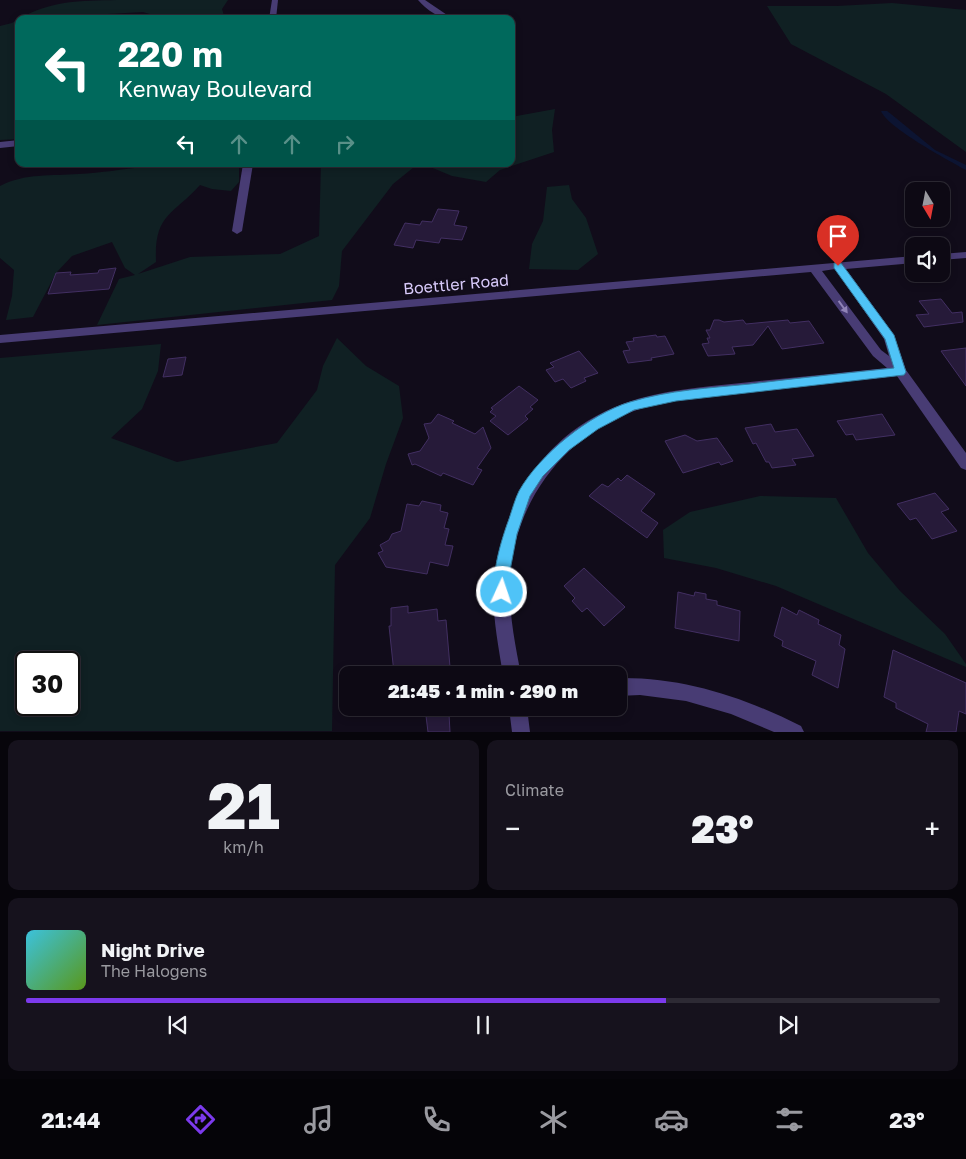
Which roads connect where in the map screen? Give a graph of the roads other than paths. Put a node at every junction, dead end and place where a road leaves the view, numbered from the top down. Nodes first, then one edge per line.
1 (275, 0) edge
2 (422, 0) edge
3 (273, 15) edge
4 (442, 15) edge
5 (15, 144) edge
6 (0, 145) edge
7 (248, 167) edge
8 (237, 231) dead end
9 (966, 255) edge
10 (950, 256) edge
11 (905, 260) edge
12 (838, 266) junction
13 (814, 268) junction
14 (0, 339) edge
15 (900, 372) junction
16 (966, 464) edge
17 (511, 666) edge
18 (627, 687) edge
19 (519, 716) edge
20 (521, 732) edge
21 (795, 732) edge

1 - 3 street
2 - 4 street
5 - 6 street
7 - 8 street
9 - 10 street
11 - 12 street, Boettler Road
12 - 13 street, Boettler Road
12 - 15 street
13 - 14 street, Boettler Road
13 -> 15 street
15 - 16 street
15 - 17 street
18 - 21 street
19 - 20 street

